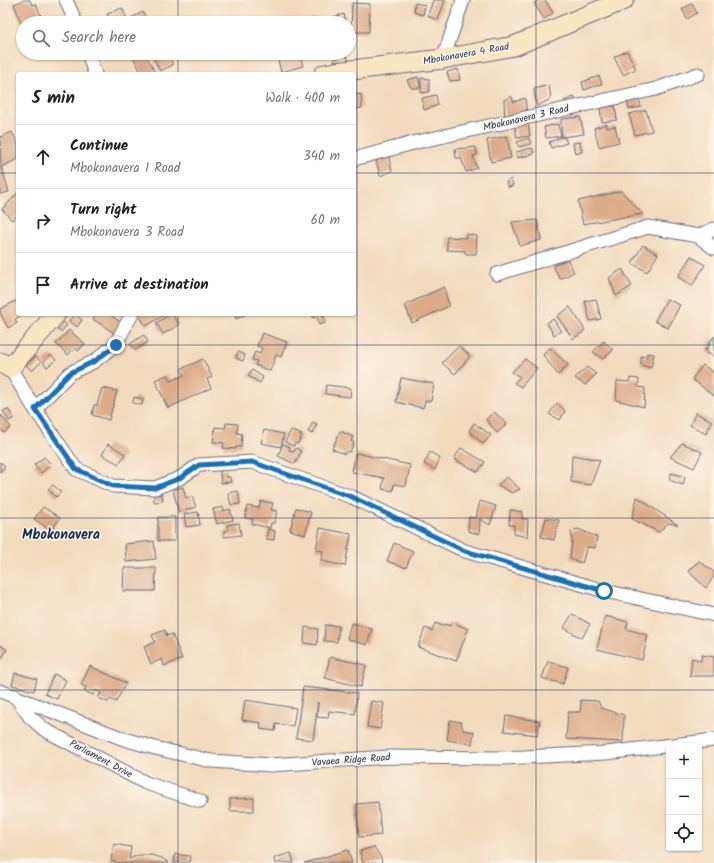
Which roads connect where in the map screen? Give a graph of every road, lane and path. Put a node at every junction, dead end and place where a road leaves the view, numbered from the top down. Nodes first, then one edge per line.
1 (66, 0) edge
2 (463, 0) edge
3 (624, 0) edge
4 (73, 16) edge
5 (444, 59) junction
6 (90, 60) edge
7 (94, 72) edge
8 (335, 72) edge
9 (698, 74) dead end
10 (356, 158) edge
11 (714, 229) edge
12 (698, 236) junction
13 (714, 248) edge
14 (497, 274) dead end
15 (54, 316) edge
16 (131, 316) edge
17 (5, 365) edge
18 (35, 409) junction
19 (714, 615) edge
20 (0, 691) edge
21 (15, 696) junction
22 (714, 740) edge
23 (200, 801) dead end

1 - 4 street
2 - 5 street
3 - 5 street, Mbokonavera 4 Road
5 - 8 street, Mbokonavera 4 Road
6 - 7 street
9 - 10 street, Mbokonavera 3 Road
11 - 12 street
12 - 13 street
12 - 14 street
15 - 17 street
16 - 18 street
17 - 18 street
18 - 19 street
20 - 21 street, Vavaea Ridge Road
21 - 22 street, Vavaea Ridge Road
21 - 23 street, Parliament Drive

